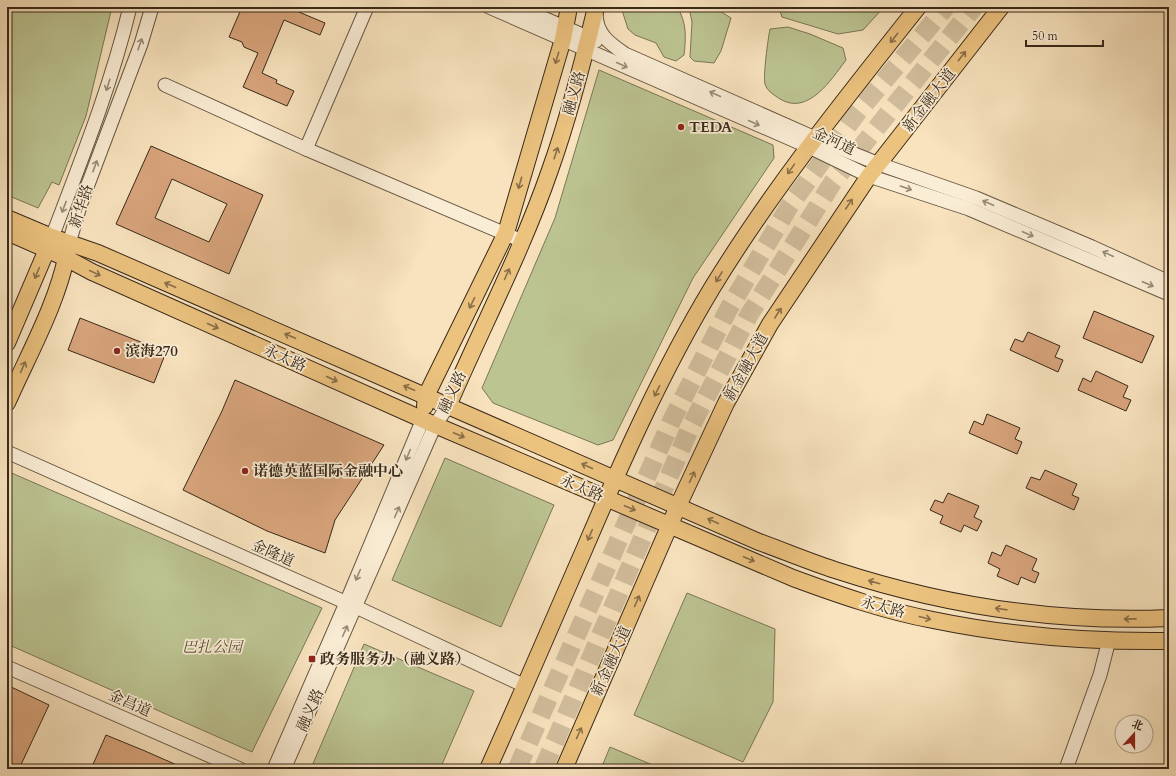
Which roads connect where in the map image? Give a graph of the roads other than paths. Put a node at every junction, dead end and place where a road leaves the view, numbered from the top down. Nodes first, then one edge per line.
1 (130, 7) edge
2 (152, 7) edge
3 (367, 7) edge
4 (489, 7) edge
5 (518, 7) edge
6 (569, 7) edge
7 (596, 7) edge
8 (918, 7) edge
9 (1001, 7) edge
10 (566, 32) junction
11 (588, 44) junction
12 (625, 54) junction
13 (165, 84) dead end
14 (812, 142) junction
15 (306, 148) junction
16 (874, 170) junction
17 (7, 218) edge
18 (7, 232) edge
19 (25, 233) junction
20 (506, 233) junction
21 (522, 241) junction
22 (50, 243) junction
23 (68, 250) junction
24 (1169, 282) edge
25 (1169, 294) edge
26 (7, 343) edge
27 (462, 373) junction
28 (426, 396) junction
29 (7, 403) edge
30 (448, 406) junction
31 (483, 421) junction
32 (429, 422) junction
33 (7, 452) edge
34 (615, 478) junction
35 (649, 493) junction
36 (606, 498) junction
37 (678, 506) junction
38 (667, 529) junction
39 (351, 605) junction
40 (1169, 618) edge
41 (1110, 640) junction
42 (1169, 641) edge
43 (7, 667) edge
44 (7, 672) edge
45 (525, 686) junction
46 (228, 769) edge
47 (240, 769) edge
48 (274, 769) edge
49 (284, 769) edge
50 (488, 769) edge
51 (564, 769) edge
52 (1066, 769) edge

1 -> 22 street, 新华路
23 -> 2 street, 新华路
3 - 15 street
4 - 10 street
5 - 10 street, 金河道
6 - 10 main road, 融义路
7 - 10 street
7 - 11 main road, 融义路
7 - 12 street
8 -> 14 main road
16 -> 9 main road, 新金融大道
10 - 11 street, 金河道
10 -> 20 main road, 融义路
11 - 12 street, 金河道
11 -> 14 street, 金河道
21 -> 11 main road, 融义路
14 -> 12 street
13 - 15 street
14 - 16 street, 金河道
14 -> 34 main road
15 - 20 street
24 -> 16 street, 金河道
16 -> 25 street, 金河道
37 -> 16 main road, 新金融大道
17 - 19 main road
18 - 19 main road
19 - 22 main road, 永太路
20 - 21 street
20 -> 28 main road, 融义路
27 -> 21 main road, 融义路
22 - 23 main road, 永太路
22 -> 26 main road, 新华路
28 -> 23 main road, 永太路
29 -> 23 main road, 新华路
23 -> 32 main road, 永太路
27 - 30 main road, 融义路
27 - 31 main road
28 - 30 main road, 永太路
28 - 32 main road, 融义路
30 - 31 main road, 永太路
30 - 32 street, 融义路
34 -> 31 main road, 永太路
32 -> 36 main road, 永太路
32 - 39 street, 融义路
33 - 39 street, 金隆道
34 - 35 main road, 永太路
34 - 36 main road
35 - 37 main road, 永太路
35 - 38 main road
36 -> 38 main road, 永太路
36 -> 45 main road
37 - 38 main road, 新金融大道
40 -> 37 main road, 永太路
38 -> 41 main road, 永太路
51 -> 38 main road, 新金融大道
39 - 45 street, 金隆道
39 - 48 street, 融义路
49 -> 39 street, 融义路
41 - 42 main road, 永太路
41 - 52 street
43 - 47 street, 金昌道
44 - 46 street, 金昌道
45 - 50 main road

